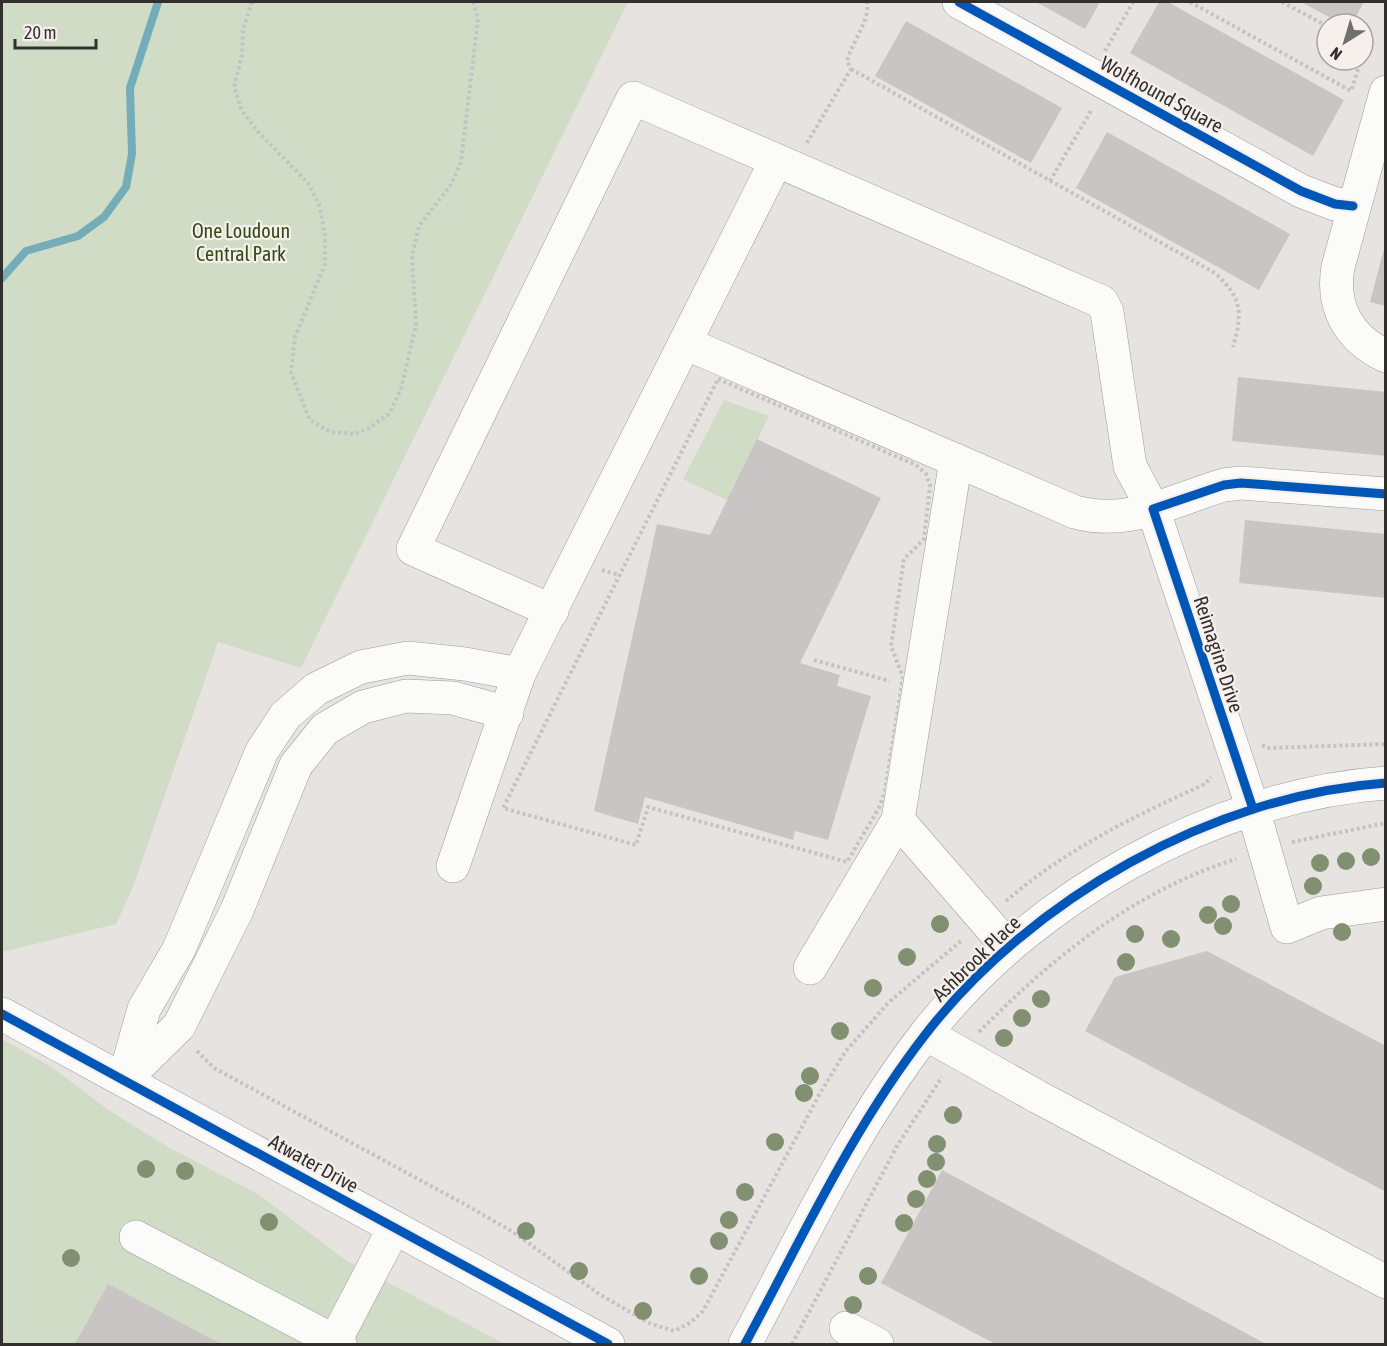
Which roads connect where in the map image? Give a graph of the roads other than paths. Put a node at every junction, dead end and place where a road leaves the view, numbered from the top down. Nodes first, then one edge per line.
1 (959, 2) edge
2 (1386, 92) edge
3 (784, 164) junction
4 (1353, 206) junction
5 (685, 343) junction
6 (1386, 356) edge
7 (956, 460) junction
8 (1386, 494) edge
9 (1153, 509) junction
10 (552, 611) junction
11 (519, 675) junction
12 (507, 713) junction
13 (1386, 783) edge
14 (1253, 809) junction
15 (898, 820) junction
16 (453, 866) dead end
17 (1386, 904) edge
18 (1008, 947) junction
19 (810, 968) dead end
20 (2, 1014) edge
21 (926, 1034) junction
22 (124, 1080) junction
23 (394, 1227) junction
24 (136, 1237) dead end
25 (1386, 1282) edge
26 (846, 1328) dead end
27 (337, 1343) edge
28 (608, 1344) edge
29 (745, 1344) edge
30 (877, 1344) edge

1 - 4 street, Wolfhound Square
2 - 4 street
3 - 5 street
3 - 9 street, Reimagine Drive
3 - 10 street
4 - 6 street
5 - 7 street
5 - 10 street
7 - 9 street
7 - 15 street
8 - 9 street
9 - 14 street, Reimagine Drive
10 - 11 street
11 - 12 street
11 - 22 street
12 - 16 street
12 - 22 street
13 - 14 street, Ashbrook Place
14 - 17 street, Reimagine Drive
14 - 18 street, Ashbrook Place
15 - 18 street
15 - 19 street
18 - 21 street, Ashbrook Place
20 - 22 street, Atwater Drive
21 - 25 street
21 - 29 street, Ashbrook Place
22 - 23 street, Atwater Drive
23 - 27 street
23 - 28 street, Atwater Drive
24 - 27 street
26 - 30 street

